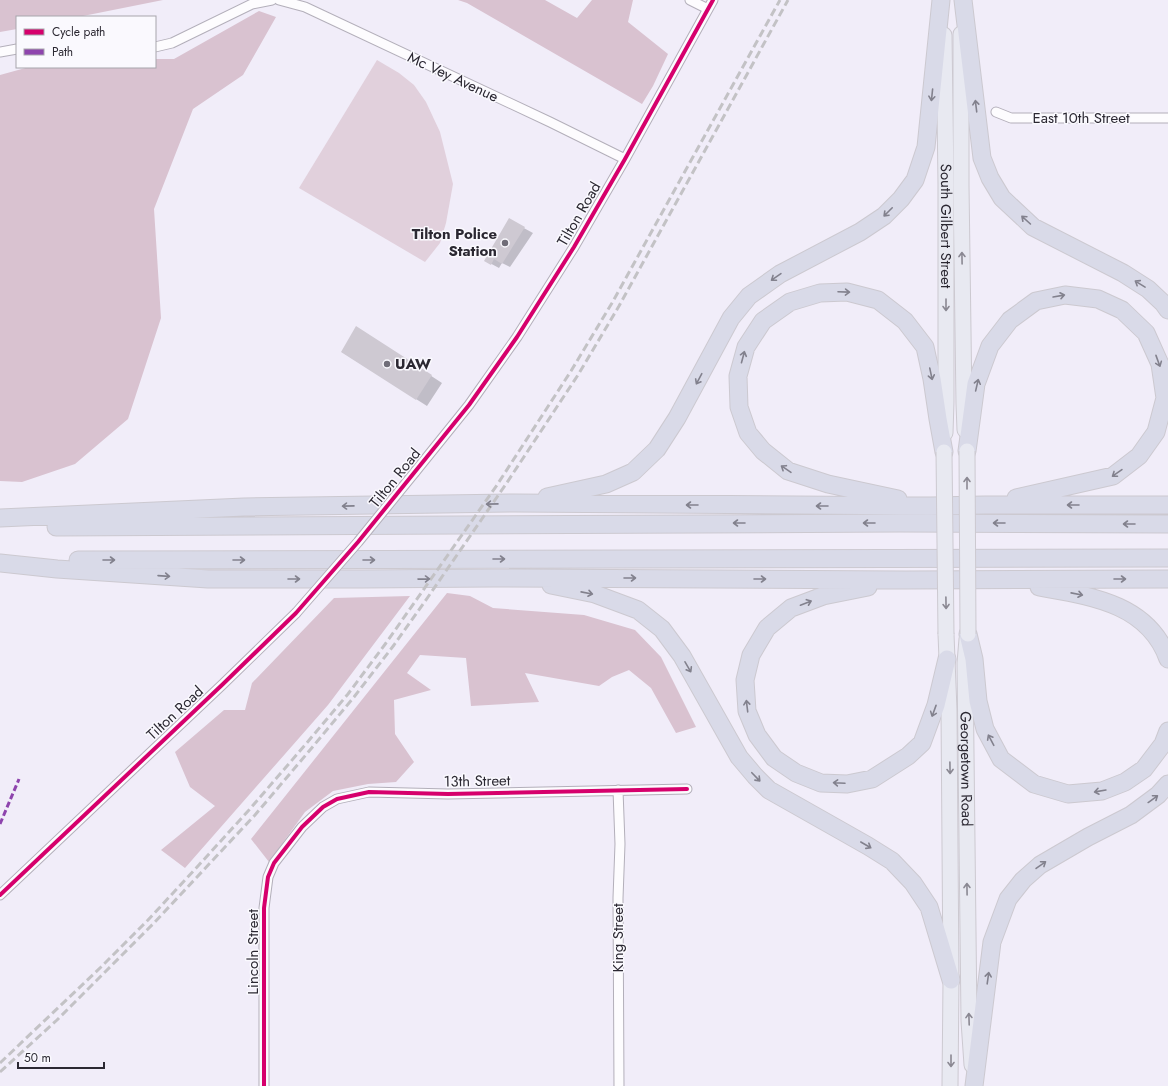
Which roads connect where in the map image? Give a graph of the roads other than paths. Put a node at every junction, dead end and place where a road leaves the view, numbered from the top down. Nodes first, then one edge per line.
1 (272, 0) edge
2 (279, 0) edge
3 (690, 0) edge
4 (713, 0) edge
5 (942, 0) edge
6 (962, 0) edge
7 (708, 9) junction
8 (156, 47) edge
9 (16, 49) edge
10 (0, 52) edge
11 (996, 112) dead end
12 (1168, 118) edge
13 (625, 159) junction
14 (1168, 310) edge
15 (966, 451) junction
16 (944, 452) junction
17 (515, 503) junction
18 (985, 505) junction
19 (1168, 505) edge
20 (931, 506) junction
21 (0, 518) edge
22 (1168, 524) edge
23 (0, 527) edge
24 (1168, 558) edge
25 (0, 560) edge
26 (0, 563) edge
27 (494, 578) junction
28 (1168, 578) edge
29 (997, 579) junction
30 (906, 580) junction
31 (968, 634) junction
32 (947, 659) junction
33 (1168, 659) edge
34 (1168, 731) edge
35 (1168, 784) edge
36 (687, 789) dead end
37 (618, 790) junction
38 (337, 799) joint
39 (0, 896) edge
40 (951, 980) junction
41 (264, 1086) edge
42 (619, 1086) edge
43 (950, 1086) edge
44 (973, 1086) edge

1 - 8 street
2 - 13 street, Mc Vey Avenue
3 - 7 street
4 - 7 street, Tilton Road
5 -> 16 main road, South Gilbert Street
5 -> 17 highway
14 -> 6 highway
15 -> 6 main road, South Gilbert Street
7 - 13 street, Tilton Road
9 - 10 street
11 - 12 street, East 10th Street
13 - 39 street, Tilton Road, bridge
15 -> 18 highway
31 -> 15 main road, Georgetown Road, bridge
20 -> 16 highway
16 -> 32 main road, Georgetown Road, bridge
20 -> 17 highway
17 -> 21 highway
19 -> 18 highway
18 - 20 highway
22 -> 23 highway
25 -> 24 highway
26 -> 27 highway
27 -> 30 highway
27 -> 40 highway
29 -> 28 highway
29 - 30 highway
29 -> 33 highway
32 -> 30 highway
34 -> 31 highway
44 -> 31 main road, Georgetown Road
32 -> 40 main road, Georgetown Road
44 -> 35 highway
36 - 37 street, 13th Street
37 - 38 street, 13th Street
37 - 42 street, King Street
38 - 41 street, Lincoln Street
40 -> 43 main road, Georgetown Road

